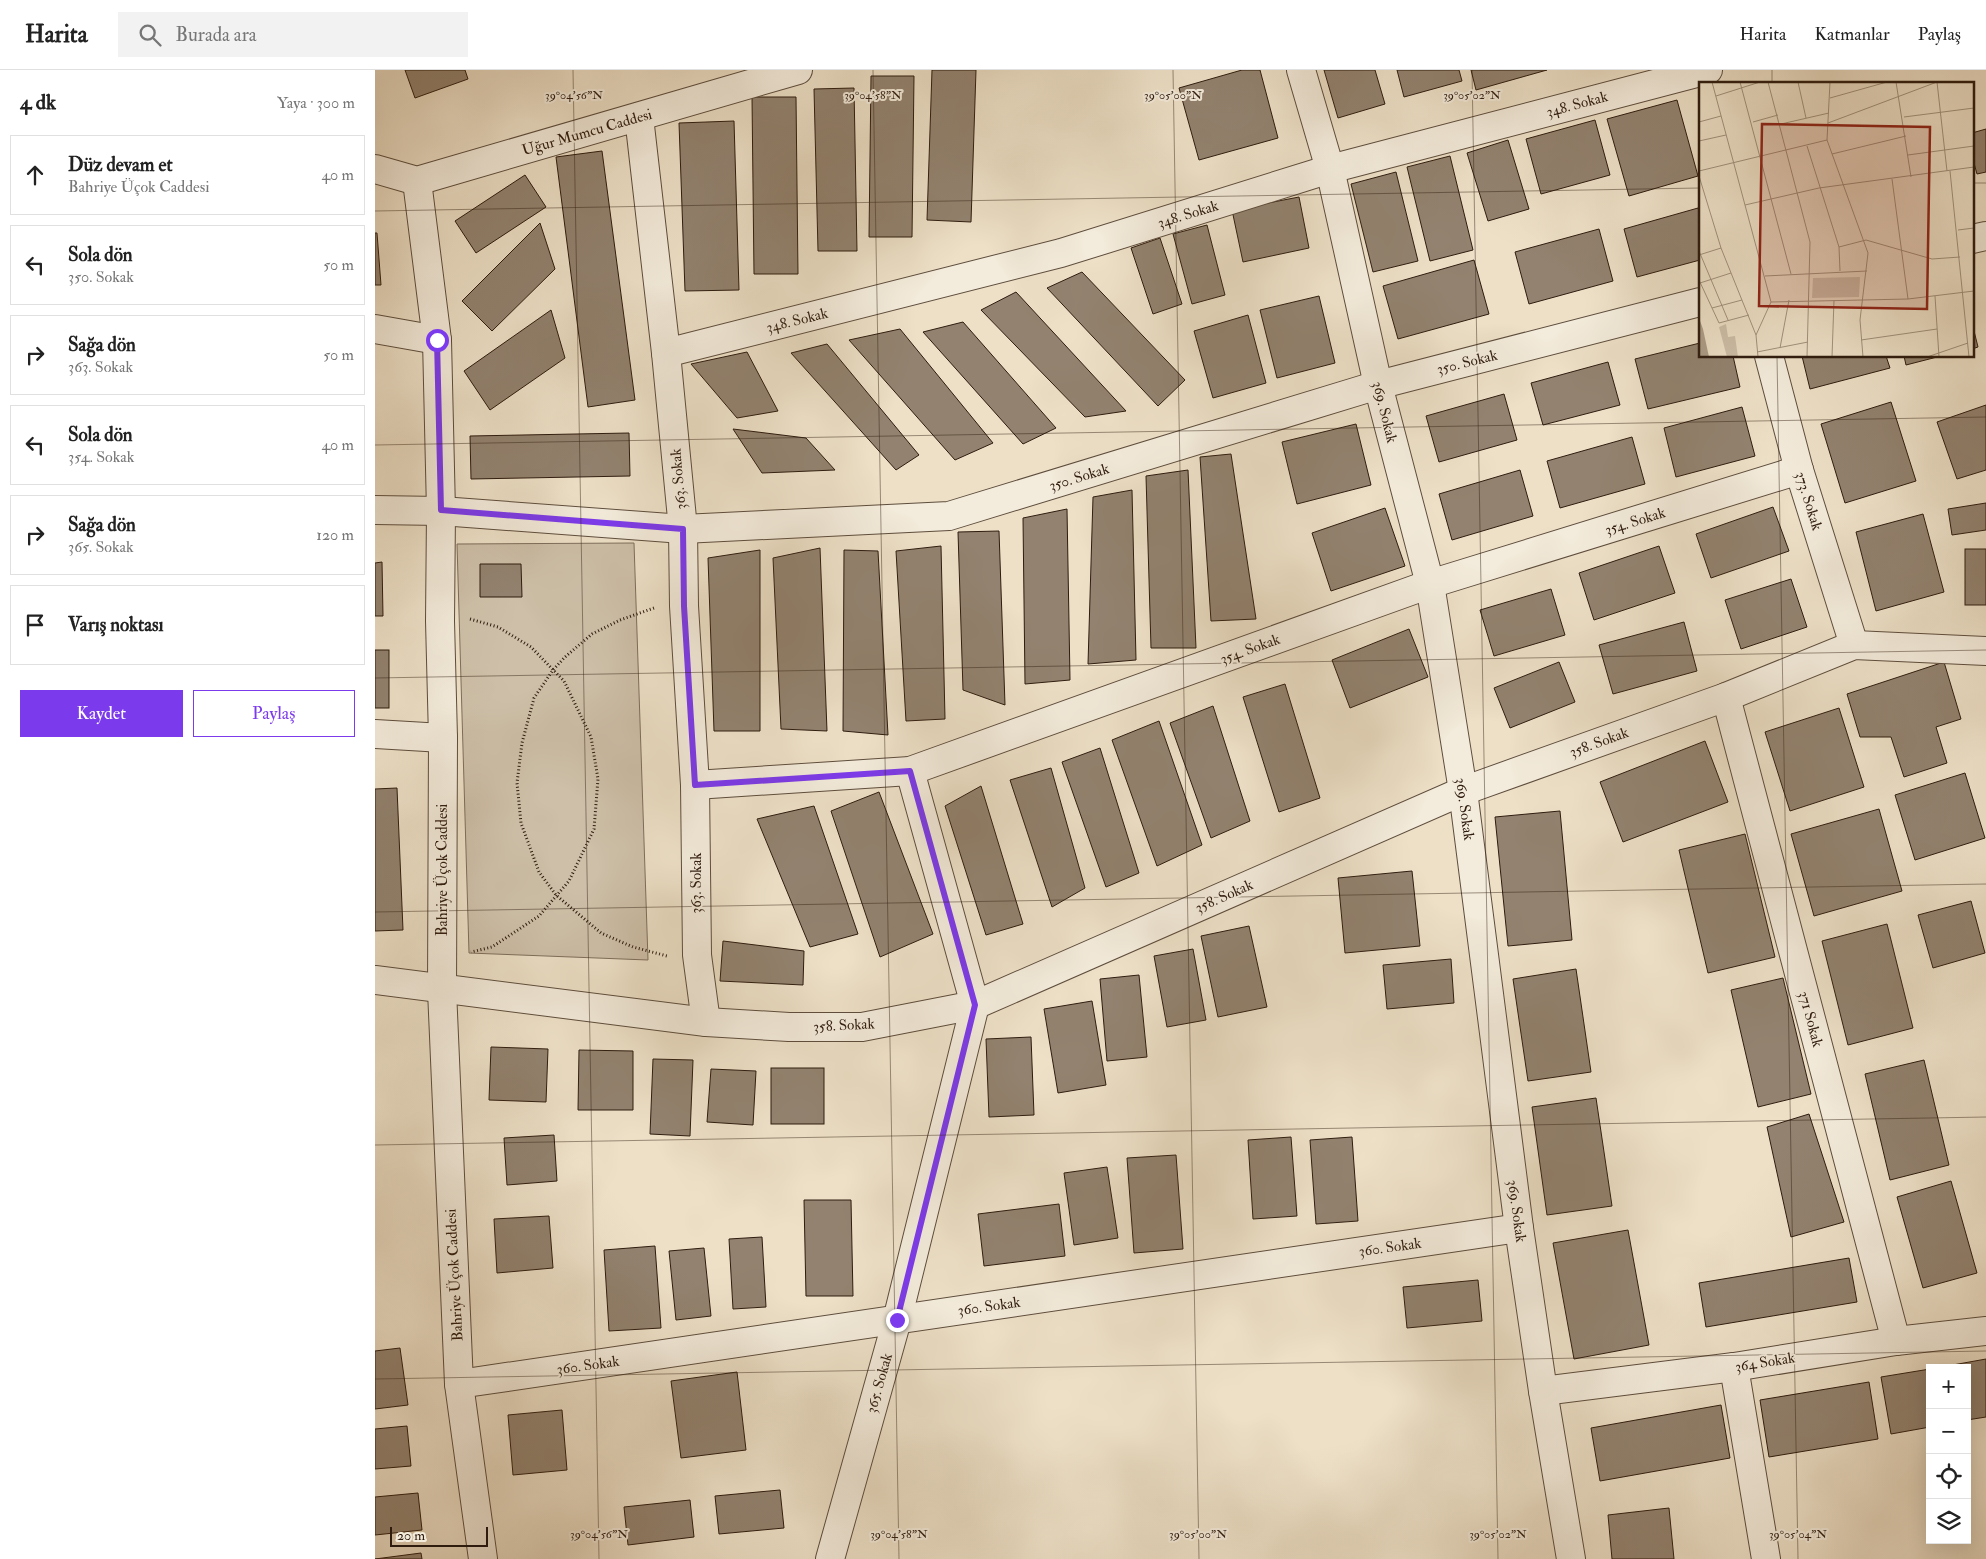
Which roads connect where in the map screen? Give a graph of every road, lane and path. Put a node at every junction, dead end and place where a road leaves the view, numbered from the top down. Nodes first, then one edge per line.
1 (798, 70) edge
2 (1301, 70) edge
3 (1703, 74) edge
4 (639, 117) junction
5 (375, 169) edge
6 (1329, 169) junction
7 (417, 181) junction
8 (1986, 236) edge
9 (1973, 239) edge
10 (1699, 302) edge
11 (375, 329) edge
12 (437, 340) junction
13 (666, 353) junction
14 (1770, 358) edge
15 (1377, 385) junction
16 (1799, 470) junction
17 (375, 510) edge
18 (441, 510) junction
19 (683, 529) junction
20 (1430, 584) junction
21 (684, 606) junction
22 (439, 621) junction
23 (1854, 645) junction
24 (1986, 651) edge
25 (553, 670) junction
26 (1727, 697) junction
27 (375, 734) edge
28 (443, 738) junction
29 (910, 771) junction
30 (695, 785) junction
31 (1463, 791) junction
32 (557, 895) junction
33 (697, 954) junction
34 (442, 961) junction
35 (375, 980) edge
36 (442, 990) junction
37 (975, 1005) junction
38 (706, 1022) junction
39 (1519, 1228) junction
40 (897, 1320) junction
41 (1986, 1330) edge
42 (1896, 1341) junction
43 (1734, 1367) junction
44 (459, 1384) junction
45 (1543, 1391) junction
46 (483, 1559) edge
47 (830, 1559) edge
48 (1571, 1559) edge
49 (1766, 1559) edge

1 - 4 street, Uğur Mumcu Caddesi
2 - 6 street, 369. Sokak
3 - 6 street, 348. Sokak
4 - 7 street, Uğur Mumcu Caddesi
4 - 13 street, 363. Sokak
5 - 7 street
6 - 13 street, 348. Sokak
6 - 15 street, 369. Sokak
7 - 12 street, Bahriye Üçok Caddesi
8 - 9 street
10 - 15 street, 350. Sokak
11 - 12 street
12 - 18 street, Bahriye Üçok Caddesi
13 - 19 street, 363. Sokak
14 - 16 street, 373. Sokak
15 - 19 street, 350. Sokak
15 - 20 street, 369. Sokak
16 - 20 street, 354. Sokak
16 - 23 street, 373. Sokak
17 - 18 street, 350. Sokak
18 - 19 street, 350. Sokak
18 - 22 street, Bahriye Üçok Caddesi
19 - 21 street, 363. Sokak
20 - 29 street, 354. Sokak
20 - 31 street, 369. Sokak
21 - 25 path
21 - 30 street, 363. Sokak
22 - 25 path
22 - 28 street, Bahriye Üçok Caddesi
23 - 24 street, 358. Sokak
23 - 26 street, 358. Sokak
25 - 32 path
25 - 32 path
26 - 31 street, 358. Sokak
26 - 42 street, 371 Sokak
27 - 28 street
28 - 34 street, Bahriye Üçok Caddesi
29 - 30 street, 354. Sokak
29 - 37 street, 365. Sokak
30 - 33 street, 363. Sokak
31 - 37 street, 358. Sokak
31 - 39 street, 369. Sokak
32 - 33 path
32 - 34 path
33 - 38 street, 363. Sokak
34 - 36 street, Bahriye Üçok Caddesi
35 - 36 street, 358. Sokak
36 - 38 street, 358. Sokak
36 - 44 street, Bahriye Üçok Caddesi
37 - 38 street, 358. Sokak
37 - 40 street, 365. Sokak
39 - 40 street, 360. Sokak
39 - 45 street, 369. Sokak
40 - 44 street, 360. Sokak
40 - 47 street, 365. Sokak
41 - 42 street, 364 Sokak
42 - 43 street, 364 Sokak
43 - 45 street, 364 Sokak
43 - 49 street
44 - 46 street, Bahriye Üçok Caddesi
45 - 48 street, 369. Sokak

